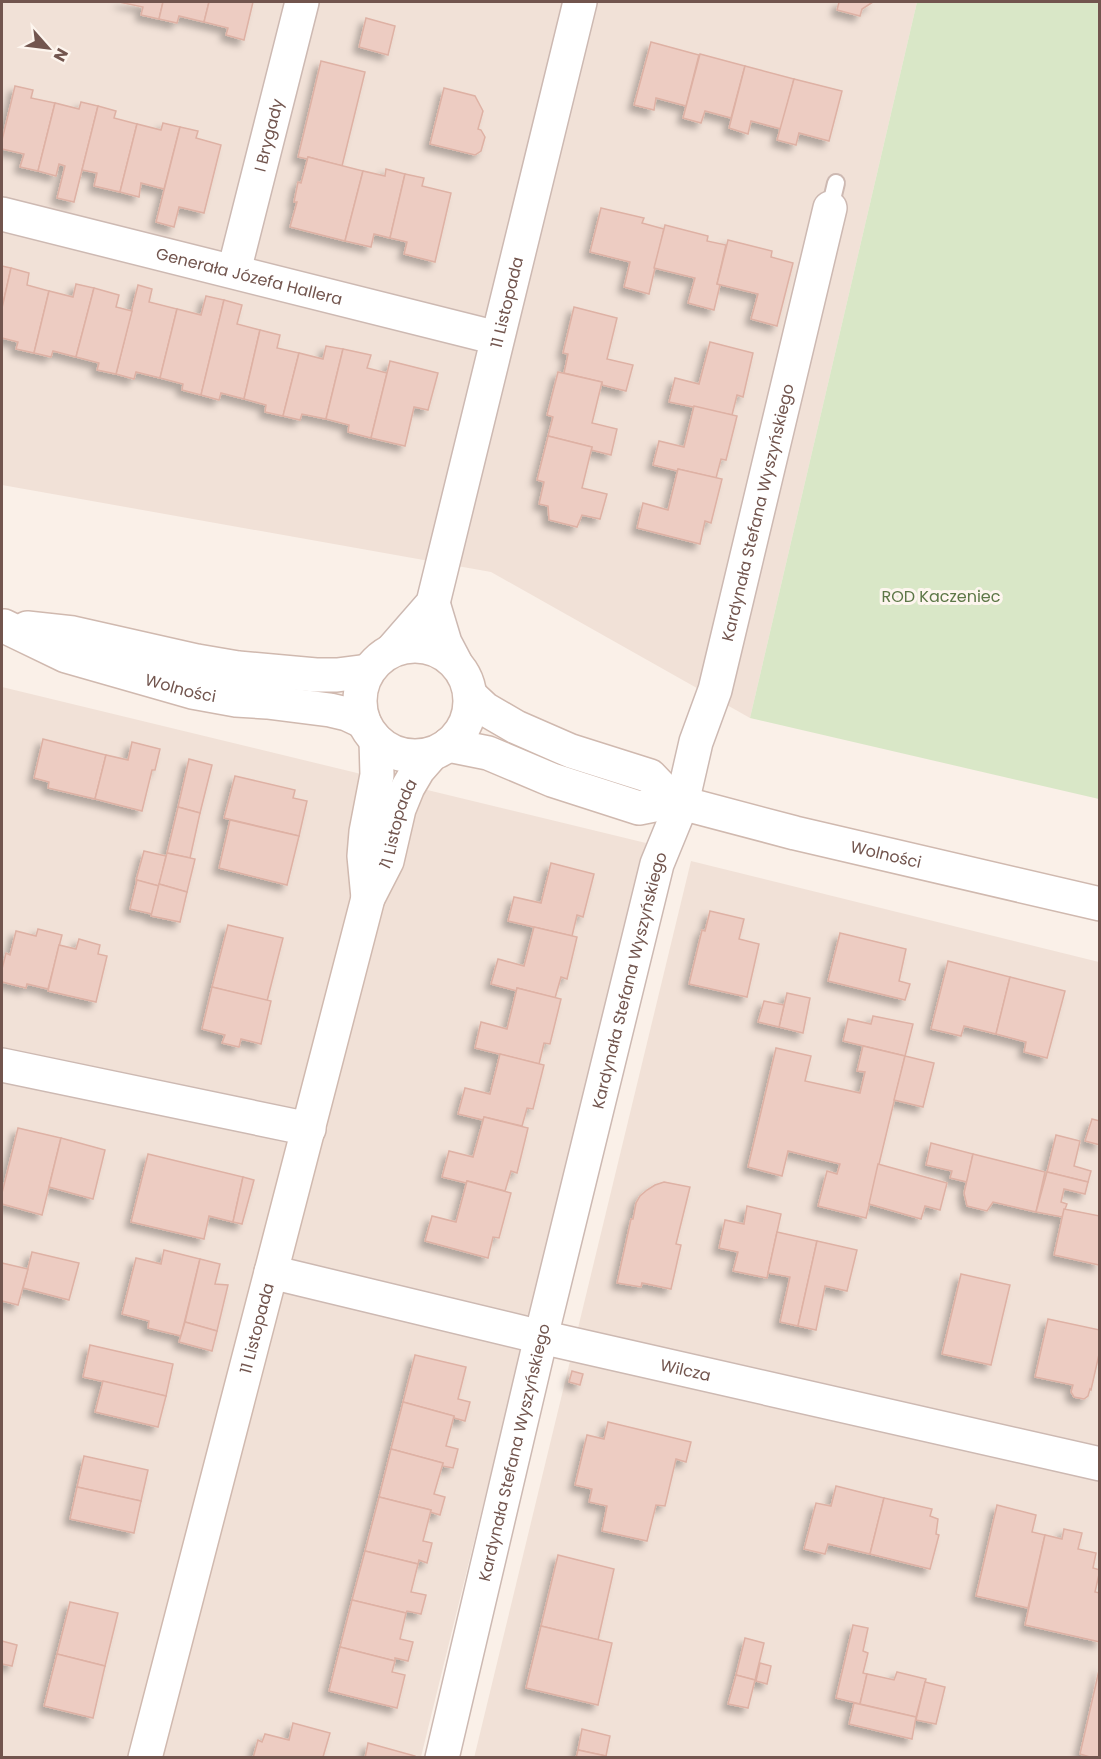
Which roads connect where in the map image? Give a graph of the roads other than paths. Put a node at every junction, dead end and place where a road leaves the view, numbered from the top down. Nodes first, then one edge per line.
1 (302, 2) edge
2 (580, 2) edge
3 (833, 196) dead end
4 (2, 214) edge
5 (234, 271) junction
6 (497, 338) junction
7 (433, 603) junction
8 (3, 626) edge
9 (380, 660) junction
10 (455, 662) junction
11 (471, 696) junction
12 (370, 731) junction
13 (440, 749) junction
14 (678, 802) junction
15 (368, 898) junction
16 (1100, 904) edge
17 (2, 1065) edge
18 (309, 1129) junction
19 (271, 1272) junction
20 (541, 1337) junction
21 (1100, 1464) edge
22 (145, 1758) edge
23 (442, 1758) edge

1 - 5 street, I Brygady
2 - 6 street, 11 Listopada
3 - 14 street, Kardynała Stefana Wyszyńskiego
4 - 5 street, Generała Józefa Hallera
5 - 6 street, Generała Józefa Hallera
6 - 7 street, 11 Listopada
7 - 9 street, 11 Listopada
7 - 10 street
8 - 9 street, Wolności
8 - 12 street, Wolności
9 - 10 street
9 - 12 street
10 - 11 street
11 - 13 street
11 - 14 street
12 - 13 street
12 - 15 street, 11 Listopada
13 - 14 street, Wolności
13 - 15 street, 11 Listopada
14 - 16 street, Wolności
14 - 20 street, Kardynała Stefana Wyszyńskiego
15 - 18 street, 11 Listopada
17 - 18 street
18 - 19 street, 11 Listopada
19 - 20 street, Wilcza
19 - 22 street, 11 Listopada
20 - 21 street, Wilcza
20 - 23 street, Kardynała Stefana Wyszyńskiego

